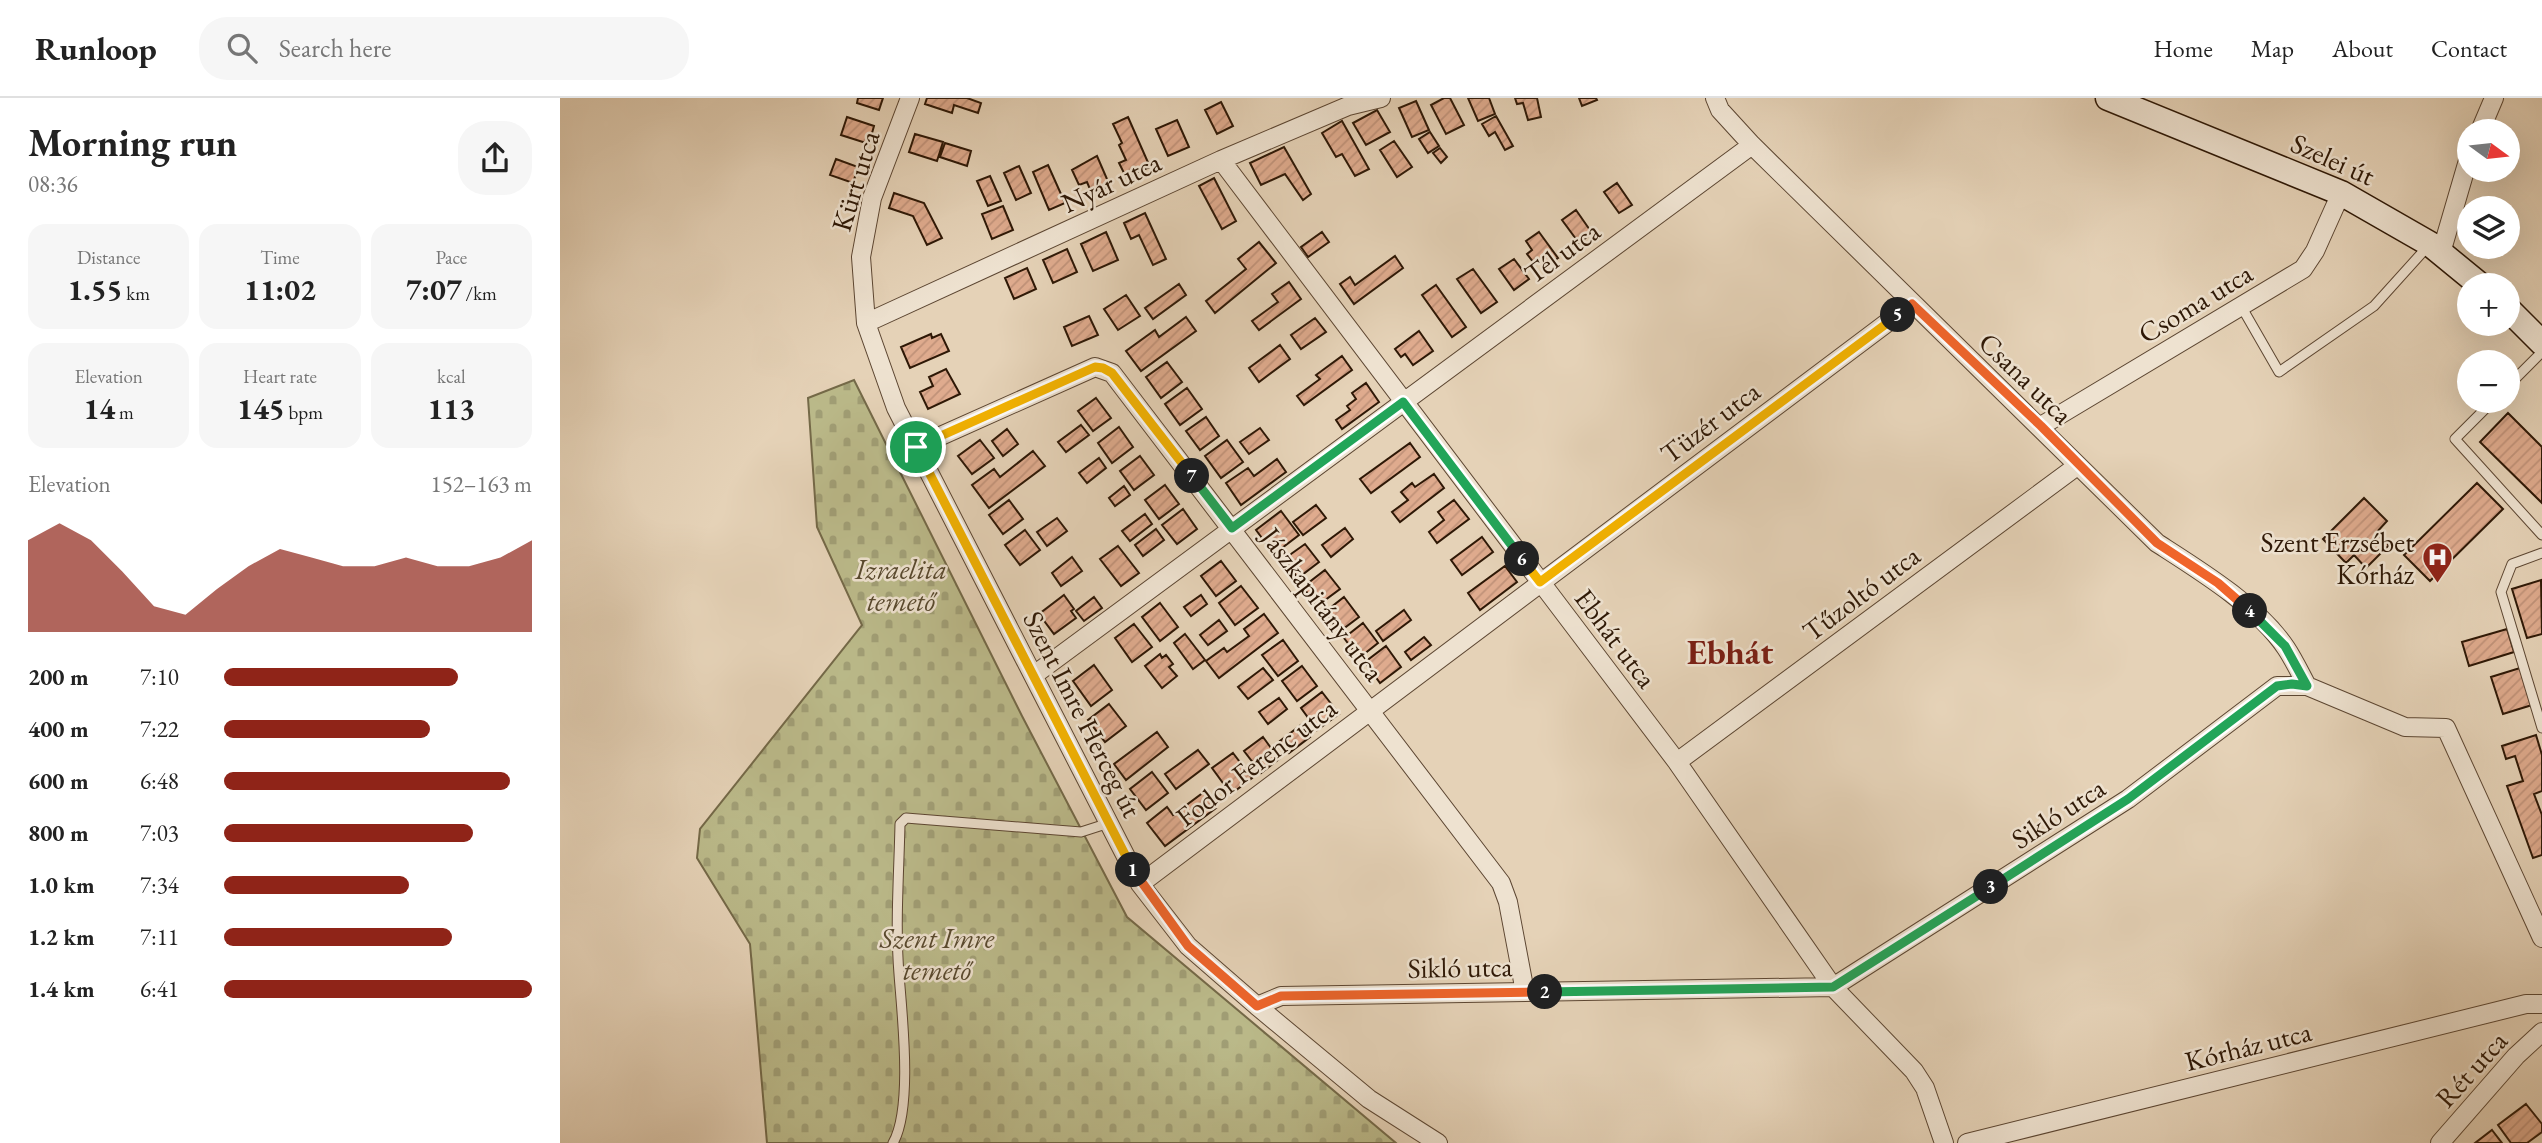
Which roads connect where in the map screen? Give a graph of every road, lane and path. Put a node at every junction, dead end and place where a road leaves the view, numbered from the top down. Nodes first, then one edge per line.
1 (910, 98) edge
2 (1381, 98) edge
3 (1715, 98) edge
4 (2108, 98) edge
5 (2494, 98) edge
6 (2485, 119) edge
7 (1752, 145) junction
8 (1221, 160) junction
9 (2460, 182) edge
10 (2341, 193) junction
11 (2436, 248) junction
12 (2466, 273) edge
13 (1912, 304) junction
14 (2241, 306) junction
15 (2520, 321) edge
16 (866, 323) junction
17 (2542, 343) edge
18 (2542, 352) edge
19 (2520, 374) edge
20 (1403, 402) junction
21 (2481, 413) edge
22 (2041, 426) junction
23 (916, 447) junction
24 (2077, 466) junction
25 (1232, 528) junction
26 (2542, 535) edge
27 (2542, 553) edge
28 (1540, 582) junction
29 (1034, 675) junction
30 (2307, 686) junction
31 (1370, 709) junction
32 (2541, 722) edge
33 (1677, 762) junction
34 (1109, 823) junction
35 (1140, 884) junction
36 (2542, 938) edge
37 (1833, 987) junction
38 (1525, 992) junction
39 (2542, 1004) edge
40 (1257, 1006) junction
41 (2542, 1032) edge
42 (893, 1143) edge
43 (1438, 1143) edge
44 (1944, 1143) edge
45 (1967, 1143) edge
46 (2440, 1143) edge

1 - 16 street, Kürt utca
2 - 8 street, Nyár utca
3 - 7 street, Csana utca
4 - 10 main road, Szelei út
5 - 6 street
7 - 13 street, Csana utca
7 - 20 street, Tél utca
8 - 16 street, Nyár utca
8 - 20 street, Ebhát utca
9 - 11 street
10 - 11 main road, Szelei út
10 - 14 street, Csoma utca
11 - 12 main road, Szelei út
11 - 14 lane
13 - 22 street, Csana utca
13 - 28 street, Tüzér utca
14 - 22 street, Csoma utca
15 - 17 main road
16 - 23 street, Szent Imre Herceg út
18 - 19 lane
20 - 25 street, Tél utca
20 - 28 street, Ebhát utca
21 - 26 lane
22 - 24 street, Csana utca
23 - 25 street, Jászkapitány utca
23 - 29 street, Szent Imre Herceg út
24 - 30 street, Csana utca
24 - 33 street, Tűzoltó utca
25 - 29 street, Tél utca
25 - 31 street, Jászkapitány utca
27 - 32 lane
28 - 31 street, Fodor Ferenc utca
28 - 33 street, Ebhát utca
29 - 34 street, Szent Imre Herceg út
30 - 36 street
30 - 37 street, Sikló utca
31 - 35 street, Fodor Ferenc utca
31 - 38 street, Jászkapitány utca
33 - 37 street, Ebhát utca
34 - 35 street, Szent Imre Herceg út
34 - 42 lane
35 - 40 street, Szent Imre Herceg út
37 - 38 street, Sikló utca
37 - 44 street
38 - 40 street, Sikló utca
39 - 45 street, Kórház utca
40 - 43 street, Szent Imre Herceg út
41 - 46 street, Rét utca

